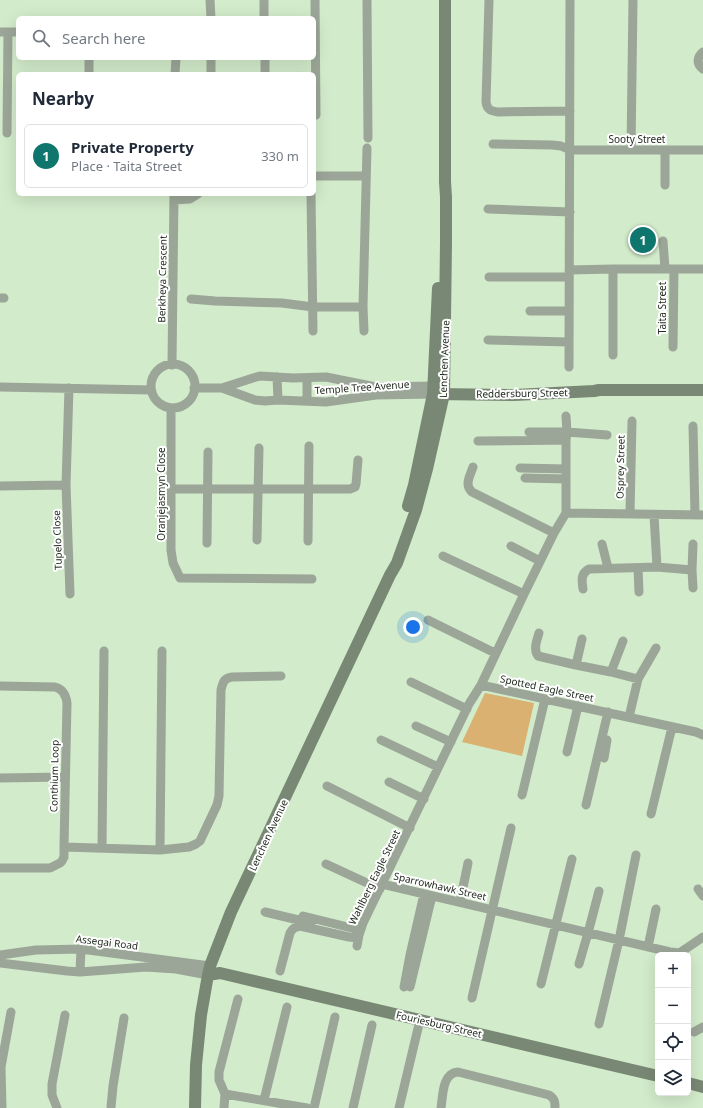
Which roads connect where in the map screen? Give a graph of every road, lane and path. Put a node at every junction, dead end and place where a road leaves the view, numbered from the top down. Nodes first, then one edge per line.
1 (210, 0) edge
2 (264, 0) edge
3 (315, 0) edge
4 (367, 0) edge
5 (445, 0) edge
6 (489, 0) edge
7 (570, 0) edge
8 (633, 0) edge
9 (211, 16) edge
10 (264, 16) edge
11 (315, 16) edge
12 (4, 32) edge
13 (16, 32) edge
14 (703, 52) edge
15 (89, 60) edge
16 (176, 60) edge
17 (211, 60) edge
18 (265, 60) edge
19 (316, 60) edge
20 (703, 69) edge
21 (89, 72) edge
22 (176, 72) edge
23 (211, 72) edge
24 (265, 72) edge
25 (316, 72) edge
26 (570, 111) junction
27 (7, 133) dead end
28 (368, 138) dead end
29 (493, 144) dead end
30 (366, 148) dead end
31 (570, 150) junction
32 (631, 150) junction
33 (665, 150) junction
34 (703, 150) edge
35 (316, 176) edge
36 (366, 176) junction
37 (665, 185) dead end
38 (196, 196) edge
39 (311, 196) edge
40 (174, 197) edge
41 (488, 209) dead end
42 (570, 212) junction
43 (663, 241) dead end
44 (613, 269) junction
45 (669, 269) junction
46 (703, 269) edge
47 (569, 274) junction
48 (489, 277) dead end
49 (191, 299) dead end
50 (313, 307) junction
51 (363, 307) junction
52 (530, 312) dead end
53 (569, 312) junction
54 (313, 331) dead end
55 (364, 331) dead end
56 (488, 340) dead end
57 (569, 342) junction
58 (673, 347) dead end
59 (613, 355) dead end
60 (172, 364) junction
61 (569, 367) dead end
62 (277, 377) junction
63 (307, 378) junction
64 (0, 387) edge
65 (70, 388) junction
66 (194, 388) junction
67 (222, 388) junction
68 (151, 390) junction
69 (439, 390) junction
70 (703, 390) edge
71 (278, 400) junction
72 (308, 401) junction
73 (172, 408) junction
74 (566, 416) dead end
75 (632, 421) dead end
76 (693, 426) dead end
77 (529, 432) dead end
78 (607, 435) dead end
79 (566, 436) junction
80 (478, 441) dead end
81 (309, 446) dead end
82 (259, 448) dead end
83 (208, 452) dead end
84 (358, 460) dead end
85 (473, 467) dead end
86 (520, 468) dead end
87 (566, 469) junction
88 (525, 478) dead end
89 (566, 479) junction
90 (66, 485) junction
91 (0, 486) edge
92 (207, 488) junction
93 (258, 488) junction
94 (172, 489) junction
95 (309, 489) junction
96 (491, 507) dead end
97 (566, 513) junction
98 (630, 514) junction
99 (654, 515) junction
100 (699, 515) edge
101 (553, 535) junction
102 (257, 540) dead end
103 (308, 541) dead end
104 (207, 542) dead end
105 (602, 544) dead end
106 (693, 544) dead end
107 (511, 546) dead end
108 (447, 555) dead end
109 (540, 561) junction
110 (657, 567) junction
111 (608, 568) junction
112 (638, 568) junction
113 (692, 570) junction
114 (312, 578) dead end
115 (693, 588) dead end
116 (584, 589) dead end
117 (525, 592) junction
118 (639, 592) dead end
119 (70, 594) dead end
120 (428, 620) dead end
121 (539, 633) dead end
122 (582, 639) dead end
123 (623, 641) dead end
124 (656, 648) dead end
125 (104, 651) dead end
126 (162, 651) dead end
127 (495, 653) junction
128 (576, 665) junction
129 (611, 672) junction
130 (281, 676) dead end
131 (638, 679) junction
132 (411, 682) dead end
133 (429, 685) dead end
134 (481, 685) junction
135 (0, 686) edge
136 (545, 699) junction
137 (578, 706) junction
138 (468, 707) junction
139 (610, 713) junction
140 (628, 717) junction
141 (416, 726) dead end
142 (672, 727) junction
143 (703, 735) edge
144 (381, 740) dead end
145 (452, 742) junction
146 (567, 752) dead end
147 (604, 758) dead end
148 (438, 768) junction
149 (65, 777) junction
150 (0, 778) edge
151 (389, 782) dead end
152 (327, 786) dead end
153 (522, 795) dead end
154 (424, 799) junction
155 (586, 805) dead end
156 (651, 814) dead end
157 (410, 828) junction
158 (511, 828) dead end
159 (64, 848) junction
160 (102, 848) junction
161 (160, 850) junction
162 (636, 855) dead end
163 (572, 859) dead end
164 (468, 863) dead end
165 (326, 864) dead end
166 (0, 868) edge
167 (381, 886) junction
168 (599, 891) dead end
169 (432, 896) junction
170 (460, 902) junction
171 (493, 910) junction
172 (656, 910) dead end
173 (265, 912) dead end
174 (288, 913) dead end
175 (556, 925) junction
176 (428, 933) dead end
177 (588, 933) junction
178 (359, 937) junction
179 (703, 937) edge
180 (619, 940) junction
181 (648, 947) junction
182 (81, 949) junction
183 (0, 955) edge
184 (0, 963) edge
185 (579, 964) dead end
186 (213, 971) junction
187 (280, 971) dead end
188 (80, 972) junction
189 (541, 984) dead end
190 (407, 987) dead end
191 (472, 998) dead end
192 (238, 999) dead end
193 (287, 1007) dead end
194 (11, 1012) dead end
195 (65, 1015) dead end
196 (335, 1016) dead end
197 (124, 1018) dead end
198 (420, 1020) junction
199 (599, 1024) dead end
200 (372, 1025) dead end
201 (703, 1027) edge
202 (694, 1032) dead end
203 (655, 1075) edge
204 (691, 1084) edge
205 (703, 1087) edge
206 (226, 1094) junction
207 (270, 1104) edge
208 (2, 1108) edge
209 (57, 1108) edge
210 (110, 1108) edge
211 (195, 1108) edge
212 (224, 1108) edge
213 (307, 1108) edge
214 (314, 1108) edge
215 (353, 1108) edge
216 (399, 1108) edge
217 (441, 1108) edge
218 (555, 1108) edge

1 - 9 street
2 - 10 street
3 - 11 street
4 - 28 street
5 - 69 main road, Lenchen Avenue
6 - 26 street
7 - 26 street
8 - 32 street
12 - 13 street
12 - 27 street
14 - 20 street
15 - 21 street
16 - 22 street
17 - 23 street
18 - 24 street
19 - 25 street
26 - 31 street
29 - 31 street, Sooty Street
30 - 36 street
31 - 32 street, Sooty Street
31 - 42 street
32 - 33 street, Sooty Street
33 - 34 street, Sooty Street
33 - 37 street
35 - 36 street
36 - 51 street
38 - 40 street
39 - 50 street
40 - 60 street, Berkheya Crescent
41 - 42 street
42 - 47 street
43 - 45 street
44 - 45 street, Taita Street
44 - 47 street, Taita Street
44 - 59 street
45 - 46 street, Taita Street
45 - 58 street, Taita Street
47 - 48 street
47 - 53 street
49 - 50 street
50 - 51 street
50 - 54 street
51 - 55 street
52 - 53 street
53 - 57 street
56 - 57 street
57 - 61 street
60 - 66 street
60 - 68 street
62 - 63 street, Temple Tree Avenue
62 - 67 street, Temple Tree Avenue
62 - 71 street
63 - 69 street, Temple Tree Avenue
63 - 72 street
64 - 65 street
65 - 68 street
65 - 90 street, Tupelo Close
66 - 67 street, Temple Tree Avenue
66 - 73 street
67 - 71 street, Temple Tree Avenue
68 - 73 street
69 - 70 main road, Reddersburg Street
69 - 72 street, Temple Tree Avenue
69 - 186 main road, Lenchen Avenue
71 - 72 street, Temple Tree Avenue
73 - 94 street, Oranjejasmyn Close
74 - 79 street
75 - 98 street, Osprey Street
76 - 100 street
77 - 79 street
78 - 79 street
79 - 80 street
79 - 87 street
81 - 95 street
82 - 93 street
83 - 92 street
84 - 95 street
85 - 101 street
86 - 87 street
87 - 89 street
88 - 89 street
89 - 97 street
90 - 91 street
90 - 119 street, Tupelo Close
92 - 93 street
92 - 94 street
92 - 104 street
93 - 95 street
93 - 102 street
94 - 114 street, Oranjejasmyn Close
95 - 103 street
96 - 101 street
97 - 98 street
97 - 101 street, Wahlberg Eagle Street
98 - 99 street
99 - 100 street
99 - 110 street
101 - 109 street, Wahlberg Eagle Street
105 - 111 street
106 - 113 street
107 - 109 street
108 - 117 street
109 - 117 street, Wahlberg Eagle Street
110 - 112 street
110 - 113 street
111 - 112 street
111 - 116 street
112 - 118 street
113 - 115 street
117 - 127 street, Wahlberg Eagle Street
120 - 127 street
121 - 128 street
122 - 128 street
123 - 129 street
124 - 131 street
125 - 160 street
126 - 161 street
127 - 134 street, Wahlberg Eagle Street
128 - 129 street
129 - 131 street
130 - 161 street
131 - 140 street
132 - 138 street
133 - 138 street
134 - 136 street, Spotted Eagle Street
134 - 138 street, Wahlberg Eagle Street
135 - 149 street, Conthium Loop
136 - 137 street, Spotted Eagle Street
136 - 153 street
137 - 139 street, Spotted Eagle Street
137 - 146 street
138 - 145 street, Wahlberg Eagle Street
139 - 140 street, Spotted Eagle Street
139 - 147 street
139 - 155 street
140 - 142 street, Spotted Eagle Street
141 - 145 street
142 - 143 street, Spotted Eagle Street
142 - 156 street
144 - 148 street
145 - 148 street, Wahlberg Eagle Street
148 - 154 street, Wahlberg Eagle Street
149 - 150 street
149 - 159 street, Conthium Loop
151 - 154 street
152 - 157 street, Wahlberg Eagle Street
154 - 157 street, Wahlberg Eagle Street
157 - 167 street, Wahlberg Eagle Street
158 - 171 street, Sparrowhawk Street
159 - 160 street
159 - 166 street, Conthium Loop
160 - 161 street
162 - 180 street
163 - 175 street
164 - 170 street
165 - 167 street, Sparrowhawk Street
167 - 169 street, Sparrowhawk Street
167 - 178 street, Wahlberg Eagle Street
168 - 177 street
169 - 170 street, Sparrowhawk Street
169 - 176 street
169 - 190 street
170 - 171 street, Sparrowhawk Street
171 - 175 street, Sparrowhawk Street
171 - 191 street, Sparrowhawk Street
172 - 181 street
173 - 178 street, Wahlberg Eagle Street
174 - 178 street
175 - 177 street, Sparrowhawk Street
175 - 189 street
177 - 180 street, Sparrowhawk Street
177 - 185 street
178 - 187 street
179 - 181 street, Sparrowhawk Street
180 - 181 street, Sparrowhawk Street
180 - 199 street
182 - 183 street, Assegai Road
182 - 186 street, Assegai Road
182 - 188 street
184 - 188 street
186 - 188 street
186 - 198 main road, Fouriesburg Street
186 - 211 main road, Lenchen Avenue
192 - 206 street
193 - 207 street
194 - 208 street
195 - 209 street
196 - 214 street
197 - 210 street
198 - 203 main road, Fouriesburg Street
198 - 216 street
200 - 215 street
201 - 202 street
204 - 205 main road
206 - 207 street
206 - 212 street
207 - 213 street
217 - 218 street

